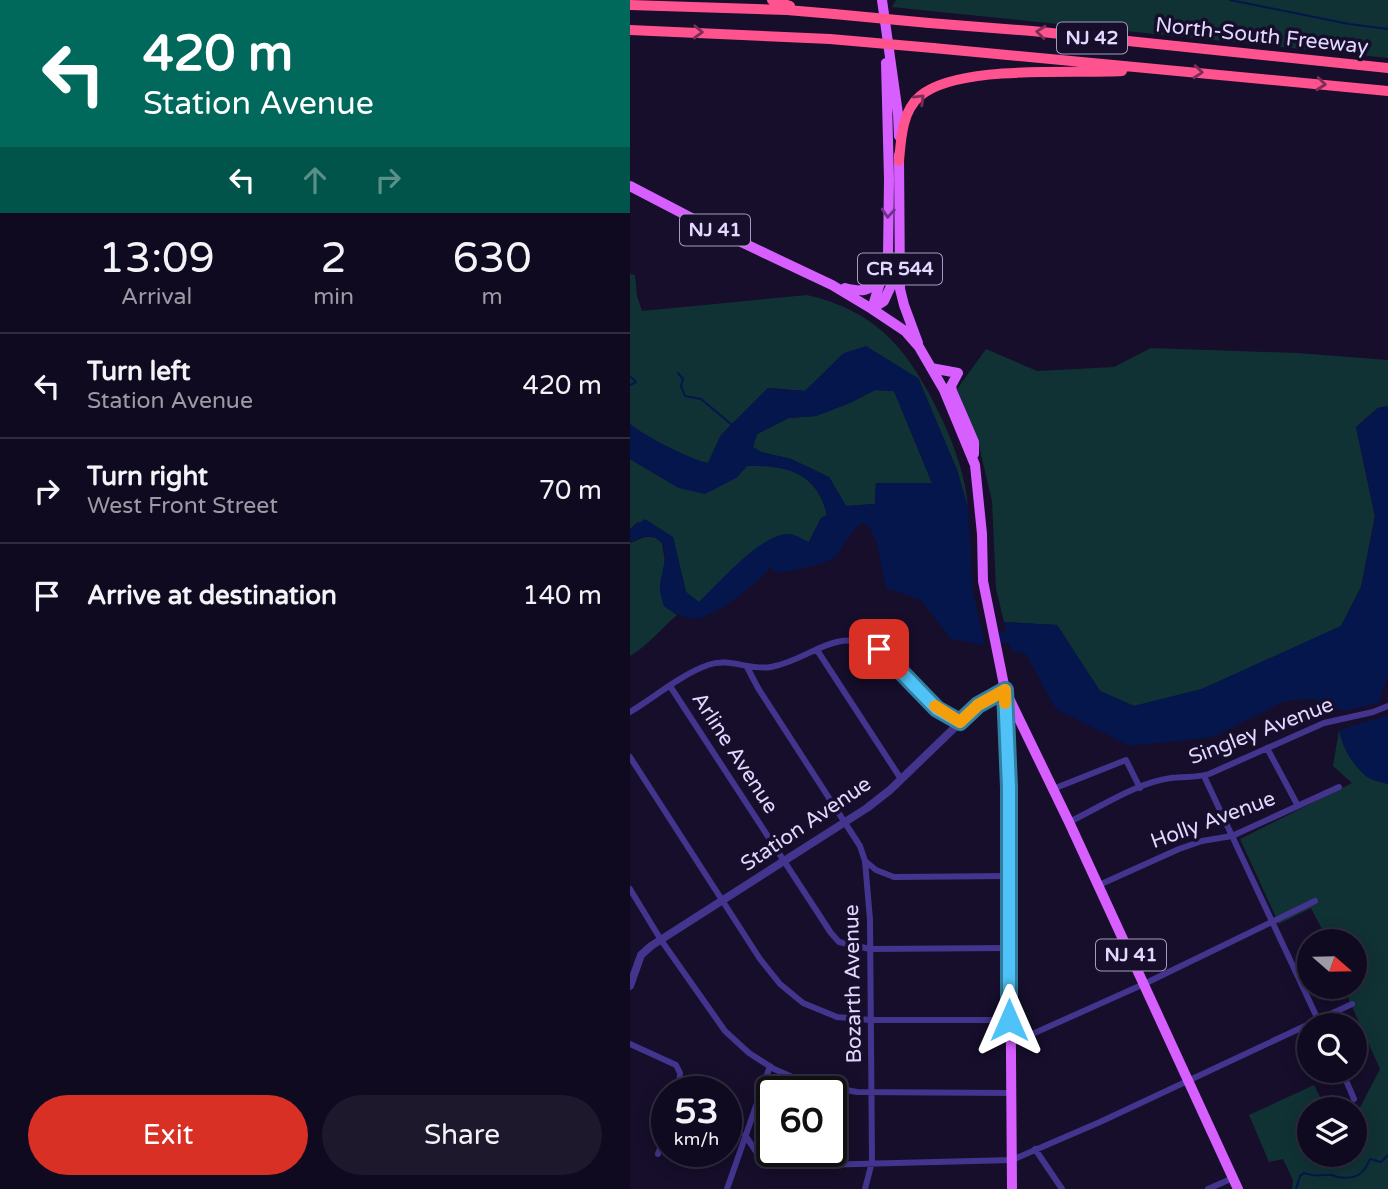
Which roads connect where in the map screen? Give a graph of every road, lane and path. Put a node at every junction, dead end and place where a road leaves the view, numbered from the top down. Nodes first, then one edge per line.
1 (662, 0) edge
2 (772, 0) edge
3 (875, 0) edge
4 (882, 0) edge
5 (630, 4) edge
6 (834, 14) junction
7 (633, 30) edge
8 (1143, 67) junction
9 (1388, 68) edge
10 (1388, 90) edge
11 (899, 161) junction
12 (630, 186) edge
13 (900, 262) junction
14 (883, 275) junction
15 (832, 285) junction
16 (872, 309) junction
17 (919, 347) junction
18 (931, 368) junction
19 (975, 465) junction
20 (817, 650) junction
21 (747, 667) junction
22 (670, 687) junction
23 (1005, 690) junction
24 (1388, 706) edge
25 (630, 712) edge
26 (960, 722) junction
27 (1021, 723) junction
28 (1006, 733) junction
29 (1267, 748) junction
30 (630, 757) edge
31 (1204, 776) junction
32 (901, 779) junction
33 (1140, 788) junction
34 (1339, 788) dead end
35 (1053, 789) junction
36 (1298, 806) junction
37 (1069, 822) junction
38 (843, 823) junction
39 (1232, 836) junction
40 (783, 861) junction
41 (865, 861) junction
42 (1008, 876) junction
43 (1098, 885) junction
44 (630, 890) edge
45 (723, 900) junction
46 (1315, 901) dead end
47 (1272, 922) junction
48 (662, 940) junction
49 (1009, 948) junction
50 (870, 949) junction
51 (632, 971) edge
52 (1144, 984) junction
53 (630, 986) edge
54 (1352, 1004) dead end
55 (1315, 1013) edge
56 (1337, 1013) edge
57 (871, 1020) junction
58 (1009, 1020) junction
59 (1297, 1033) edge
60 (630, 1044) edge
61 (1010, 1044) junction
62 (770, 1066) junction
63 (680, 1076) edge
64 (1188, 1081) junction
65 (872, 1092) junction
66 (1011, 1093) junction
67 (746, 1135) junction
68 (1035, 1149) junction
69 (1012, 1160) junction
70 (872, 1162) junction
71 (1233, 1178) junction
72 (727, 1189) edge
73 (866, 1189) edge
74 (1013, 1189) edge
75 (1062, 1189) edge
76 (1208, 1189) edge
77 (1238, 1189) edge

1 - 5 highway
2 - 6 highway
3 -> 14 main road, CR 544
4 - 11 main road, CR 544
5 - 6 highway, North-South Freeway / NJ 42
9 -> 6 highway, North-South Freeway / NJ 42, bridge
7 -> 8 highway, North-South Freeway / NJ 42, bridge
8 -> 10 highway, North-South Freeway / NJ 42
11 -> 8 highway
11 - 13 main road, CR 544
12 - 15 main road, NJ 41
13 - 16 main road
13 - 17 main road, CR 544
14 - 15 main road
14 - 16 main road, CR 544
15 - 16 main road, NJ 41
16 - 17 main road, NJ 41
17 - 18 main road, NJ 41
18 - 19 main road, NJ 41
18 - 19 main road
19 - 23 main road, NJ 41
20 - 21 street
20 - 26 street
20 - 32 street
21 - 22 street
21 - 38 street
22 - 25 street
22 - 40 street, Arline Avenue
23 - 26 street, Station Avenue
23 - 27 main road, NJ 41
23 - 28 main road
24 - 29 street, Singley Avenue
26 - 32 street, Station Avenue
27 - 28 main road
27 - 35 main road, NJ 41
28 - 42 main road
29 - 31 street, Singley Avenue
29 - 36 street
30 - 45 street
31 - 33 street, Singley Avenue
31 - 39 street
32 - 38 street, Station Avenue
33 - 35 street
33 - 37 street, Singley Avenue
34 - 36 street, Holly Avenue
35 - 37 main road, NJ 41
36 - 39 street, Holly Avenue
37 - 43 main road, NJ 41
38 - 40 street, Station Avenue
38 - 41 street
39 - 43 street, Holly Avenue
39 - 47 street
40 - 45 street, Station Avenue
40 - 50 street, Arline Avenue
41 - 42 street
41 - 50 street, Bozarth Avenue
42 - 49 main road
43 - 52 main road, NJ 41
44 - 48 street
45 - 48 street, Station Avenue
45 - 57 street
46 - 47 street
47 - 52 street
47 - 55 street
48 - 51 street, Station Avenue
48 - 62 street
49 - 50 street, Arline Avenue
49 - 58 main road
50 - 57 street, Bozarth Avenue
51 - 53 street, Station Avenue
52 - 61 street
52 - 64 main road, NJ 41
54 - 56 street
57 - 58 street
57 - 65 street, Bozarth Avenue
58 - 61 main road
59 - 64 street
60 - 63 street
61 - 66 main road
62 - 65 street
62 - 67 street
64 - 68 street
64 - 71 main road, NJ 41
65 - 66 street
65 - 70 street, Bozarth Avenue
66 - 69 main road
67 - 70 street
67 - 72 street
68 - 69 street
68 - 75 street
69 - 70 street
69 - 74 main road
70 - 73 street, Bozarth Avenue
71 - 76 street
71 - 77 main road, NJ 41

